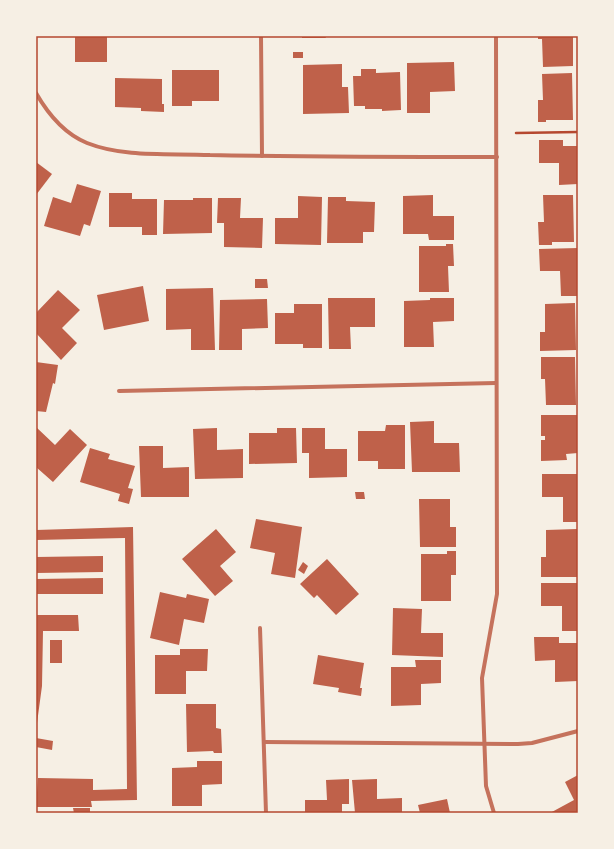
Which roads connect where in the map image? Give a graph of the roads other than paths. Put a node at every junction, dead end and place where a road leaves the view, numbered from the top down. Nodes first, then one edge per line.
1 (261, 36) edge
2 (496, 36) edge
3 (36, 93) edge
4 (262, 156) junction
5 (497, 157) junction
6 (496, 383) junction
7 (119, 391) dead end
8 (260, 628) dead end
9 (578, 731) edge
10 (264, 742) junction
11 (484, 745) junction
12 (266, 813) edge
13 (494, 813) edge

1 - 4 street
2 - 5 street
3 - 4 street
4 - 5 street
5 - 6 street
6 - 7 street
6 - 11 street
8 - 10 street
9 - 11 street
10 - 11 street
10 - 12 street
11 - 13 street

